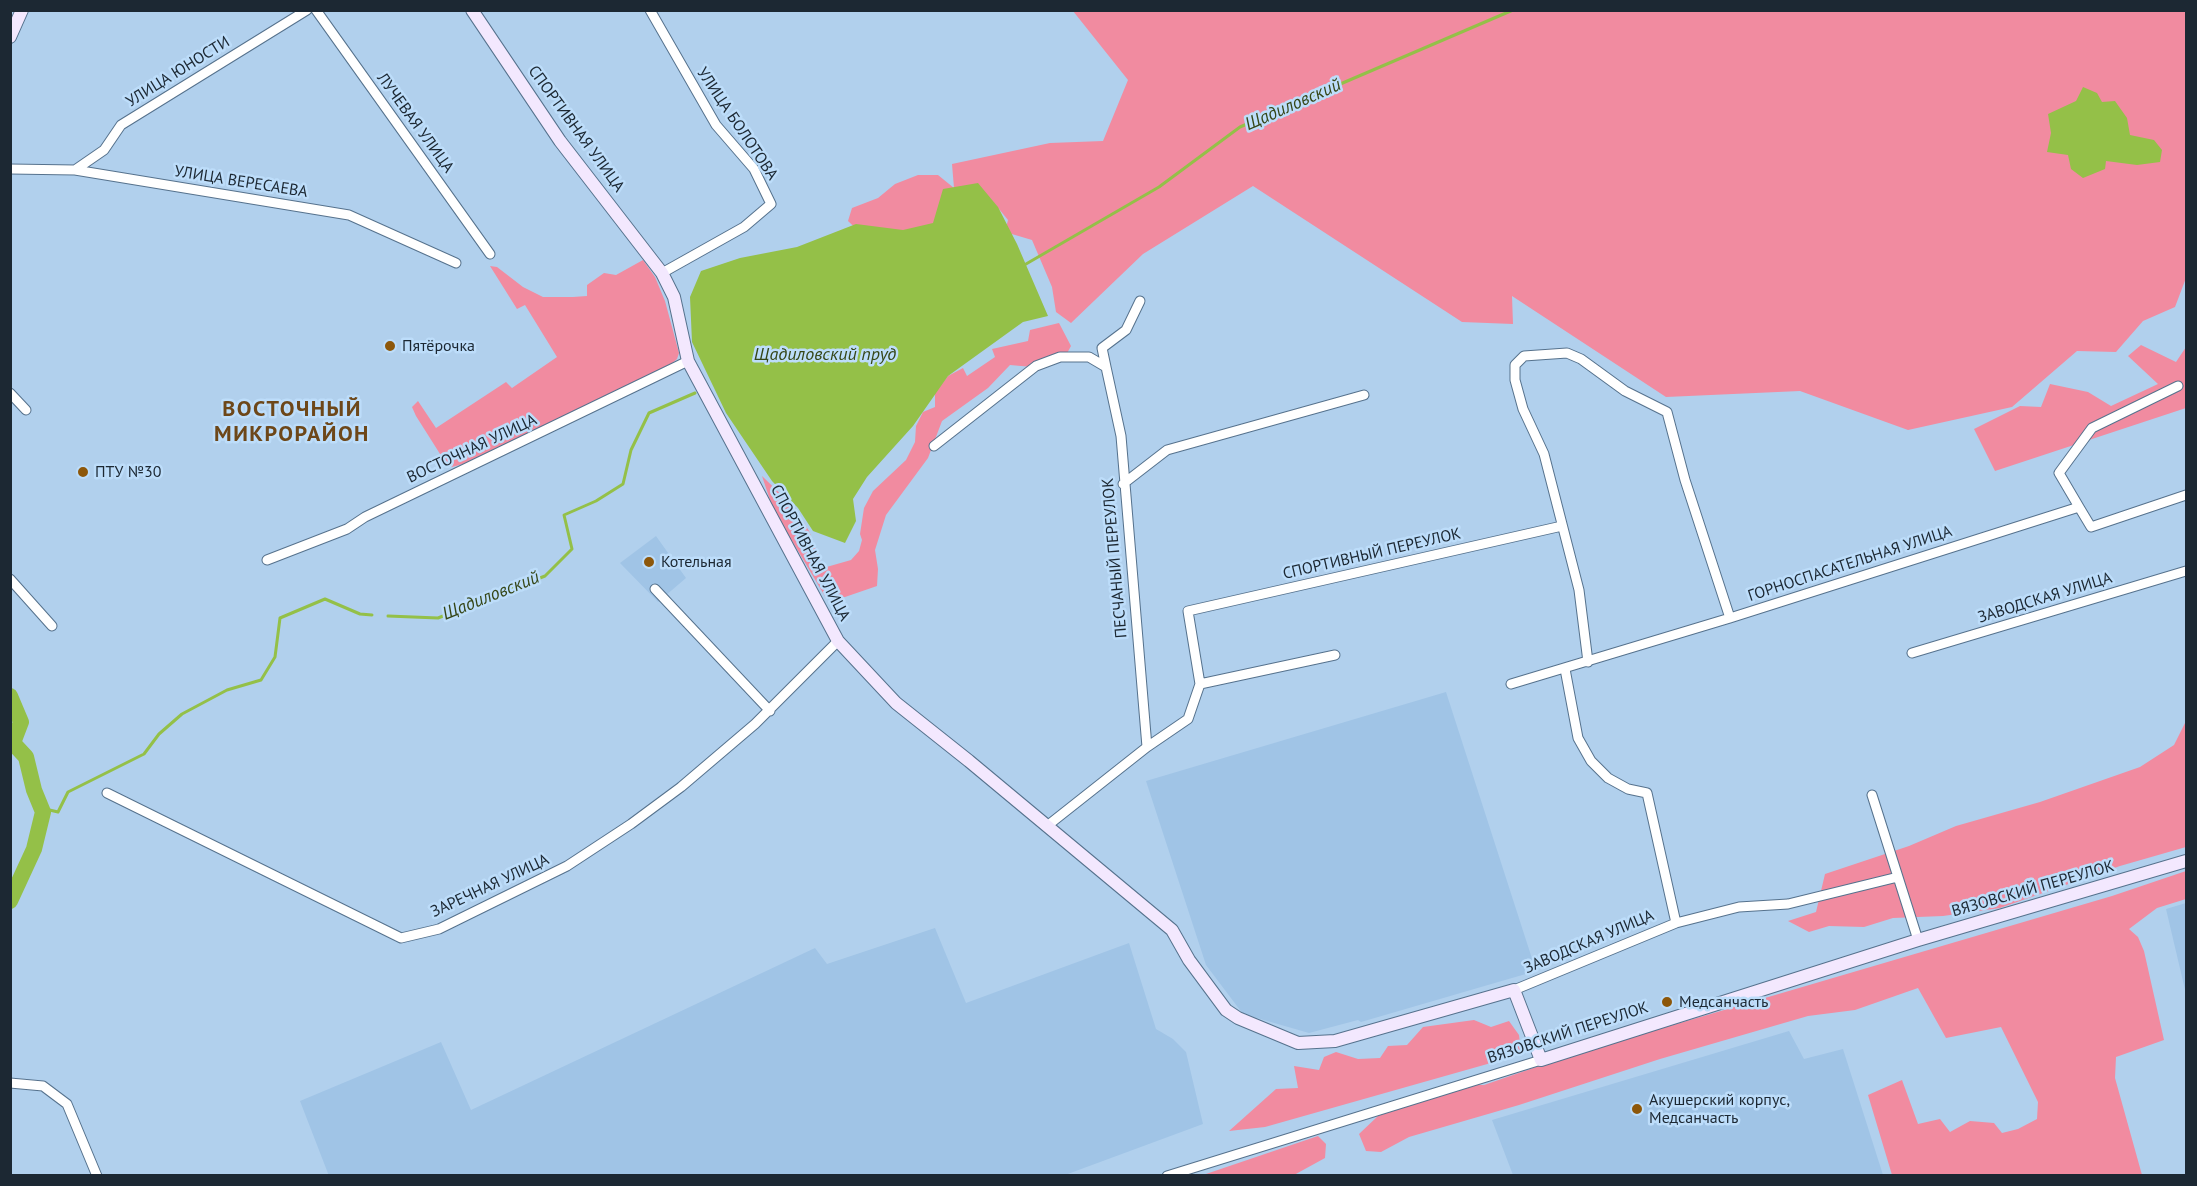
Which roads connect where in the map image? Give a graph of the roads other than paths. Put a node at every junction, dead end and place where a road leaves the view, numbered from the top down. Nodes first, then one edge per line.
1 (22, 10) edge
2 (307, 10) edge
3 (316, 10) edge
4 (472, 10) edge
5 (650, 10) edge
6 (10, 37) edge
7 (10, 170) edge
8 (75, 170) junction
9 (490, 254) dead end
10 (456, 263) dead end
11 (662, 273) junction
12 (1140, 301) dead end
13 (688, 361) junction
14 (1106, 366) junction
15 (2178, 386) dead end
16 (10, 393) edge
17 (1364, 395) dead end
18 (26, 410) dead end
19 (934, 446) dead end
20 (1123, 484) junction
21 (2187, 495) edge
22 (2079, 507) junction
23 (1562, 526) junction
24 (267, 561) dead end
25 (2187, 571) edge
26 (10, 579) edge
27 (655, 589) dead end
28 (1730, 618) junction
29 (52, 626) dead end
30 (838, 641) junction
31 (1912, 653) dead end
32 (1335, 655) dead end
33 (1588, 662) junction
34 (1565, 669) junction
35 (1200, 684) junction
36 (1511, 684) dead end
37 (770, 711) junction
38 (1147, 747) junction
39 (107, 793) dead end
40 (1872, 795) dead end
41 (1047, 826) junction
42 (2187, 861) edge
43 (1898, 877) junction
44 (1676, 922) junction
45 (1918, 940) junction
46 (1514, 990) junction
47 (1541, 1060) junction
48 (10, 1083) edge
49 (97, 1176) edge
50 (1167, 1176) edge

1 - 6 street
2 - 8 street, УЛИЦА ЮНОСТИ
3 - 9 street, ЛУЧЕВАЯ УЛИЦА
4 - 11 street, СПОРТИВНАЯ УЛИЦА
5 - 11 street, УЛИЦА БОЛОТОВА
7 - 8 street, УЛИЦА ВЕРЕСАЕВА
8 - 10 street, УЛИЦА ВЕРЕСАЕВА
11 - 13 street, СПОРТИВНАЯ УЛИЦА
12 - 14 street
13 - 24 street, ВОСТОЧНАЯ УЛИЦА
13 - 30 street, СПОРТИВНАЯ УЛИЦА
14 - 19 street
14 - 20 street, ПЕСЧАНЫЙ ПЕРЕУЛОК
15 - 22 street
16 - 18 street
17 - 20 street
20 - 38 street, ПЕСЧАНЫЙ ПЕРЕУЛОК
21 - 22 street
22 - 28 street, ГОРНОСПАСАТЕЛЬНАЯ УЛИЦА
23 - 28 street
23 - 33 street
23 - 35 street, СПОРТИВНЫЙ ПЕРЕУЛОК
25 - 31 street, ЗАВОДСКАЯ УЛИЦА
26 - 29 street
27 - 37 street
28 - 33 street, ГОРНОСПАСАТЕЛЬНАЯ УЛИЦА
30 - 37 street, ЗАРЕЧНАЯ УЛИЦА
30 - 41 street, СПОРТИВНАЯ УЛИЦА
32 - 35 street
33 - 34 street, ГОРНОСПАСАТЕЛЬНАЯ УЛИЦА
34 - 36 street, ГОРНОСПАСАТЕЛЬНАЯ УЛИЦА
34 - 44 street, ЗАВОДСКАЯ УЛИЦА
35 - 38 street
37 - 39 street, ЗАРЕЧНАЯ УЛИЦА
38 - 41 street
40 - 43 street
41 - 46 street, СПОРТИВНАЯ УЛИЦА
42 - 45 street, ВЯЗОВСКИЙ ПЕРЕУЛОК
43 - 44 street, ЗАВОДСКАЯ УЛИЦА
43 - 45 street
44 - 46 street, ЗАВОДСКАЯ УЛИЦА
45 - 47 street, ВЯЗОВСКИЙ ПЕРЕУЛОК
46 - 47 street
47 - 50 street, ВЯЗОВСКИЙ ПЕРЕУЛОК
48 - 49 street

